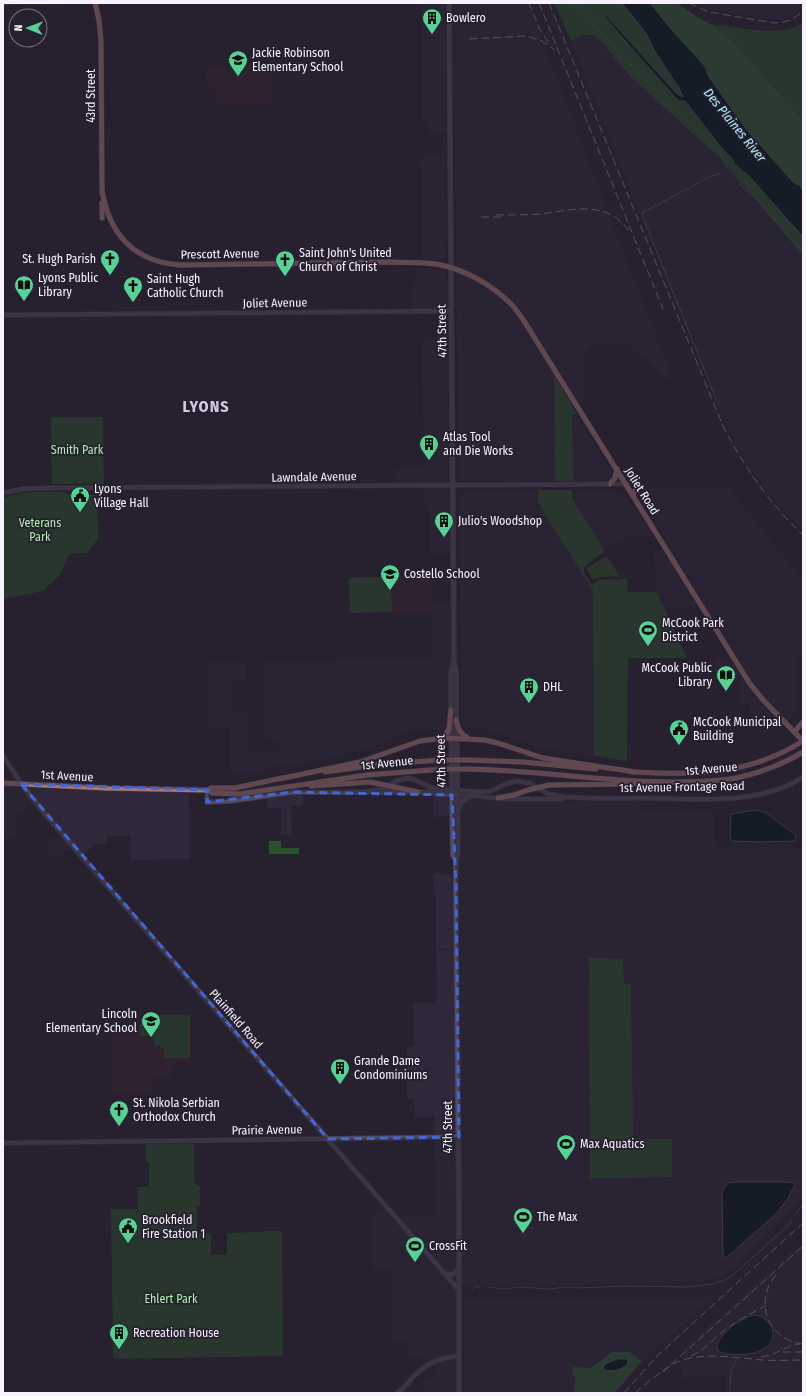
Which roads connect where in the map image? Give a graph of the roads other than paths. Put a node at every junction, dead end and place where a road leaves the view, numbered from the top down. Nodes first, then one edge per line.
1 (95, 3) edge
2 (449, 3) edge
3 (102, 190) junction
4 (102, 218) dead end
5 (451, 268) junction
6 (451, 311) junction
7 (3, 315) edge
8 (617, 470) junction
9 (610, 484) junction
10 (627, 484) junction
11 (638, 484) dead end
12 (453, 485) junction
13 (3, 493) edge
14 (633, 495) junction
15 (454, 660) junction
16 (451, 710) junction
17 (456, 720) junction
18 (803, 722) edge
19 (794, 732) junction
20 (440, 738) junction
21 (454, 738) junction
22 (471, 739) junction
23 (803, 741) edge
24 (803, 752) edge
25 (3, 756) edge
26 (635, 772) junction
27 (803, 777) edge
28 (279, 779) junction
29 (692, 782) junction
30 (3, 783) edge
31 (21, 784) junction
32 (390, 785) junction
33 (538, 787) junction
34 (272, 789) junction
35 (208, 790) junction
36 (364, 792) junction
37 (418, 792) junction
38 (452, 792) junction
39 (458, 792) junction
40 (471, 796) junction
41 (498, 798) junction
42 (582, 798) junction
43 (458, 809) junction
44 (456, 861) junction
45 (458, 1137) junction
46 (328, 1139) junction
47 (3, 1143) edge
48 (459, 1266) junction
49 (444, 1273) junction
50 (459, 1290) junction
51 (459, 1356) junction
52 (397, 1393) edge
53 (459, 1393) edge

1 - 3 main road, 43rd Street
2 - 5 main road, 47th Street
3 - 4 main road
3 - 5 main road, Prescott Avenue
5 - 6 main road, 47th Street
5 - 8 main road, Joliet Road
6 - 7 street, Joliet Avenue
6 - 12 main road, 47th Street
8 - 9 main road
8 - 10 main road, Joliet Road
9 - 10 street, Lawndale Avenue
9 - 12 street, Lawndale Avenue
10 - 14 main road, Joliet Road
11 - 14 main road
12 - 13 street, Lawndale Avenue
12 - 15 main road, 47th Street
14 - 19 main road, Joliet Road
15 - 16 main road, 47th Street
15 - 17 main road, 47th Street
16 - 20 main road
16 - 21 main road, 47th Street
17 - 21 main road, 47th Street
17 - 22 main road
18 - 19 main road
19 - 23 main road, Joliet Road
20 - 21 main road
20 - 28 main road
21 - 22 main road
21 - 38 main road, 47th Street
21 - 39 main road, 47th Street
22 - 26 main road
23 - 26 main road, 1st Avenue
24 - 29 main road, 1st Avenue
25 - 31 street, Plainfield Road
26 - 28 main road, 1st Avenue, bridge
27 - 42 street, 1st Avenue Frontage Road
28 - 35 main road, 1st Avenue
29 - 33 main road
29 - 34 main road, 1st Avenue, bridge
30 - 31 main road, 1st Avenue
31 - 35 main road, 1st Avenue
31 - 46 street, Plainfield Road
32 - 34 main road
32 - 36 street, 1st Avenue Frontage Road
32 - 37 main road
32 - 38 street, 1st Avenue Frontage Road
33 - 39 street, 1st Avenue Frontage Road
33 - 41 main road
33 - 42 street, 1st Avenue Frontage Road
34 - 35 main road, 1st Avenue
35 - 36 street, 1st Avenue Frontage Road
36 - 37 street, 1st Avenue Frontage Road
37 - 38 street, 1st Avenue Frontage Road
38 - 39 street, 1st Avenue Frontage Road
38 - 44 main road, 47th Street
39 - 40 street, 1st Avenue Frontage Road
39 - 43 main road, 47th Street
40 - 41 street, 1st Avenue Frontage Road
40 - 43 main road
41 - 42 street, 1st Avenue Frontage Road
43 - 44 main road, 47th Street
44 - 45 main road, 47th Street
45 - 46 street, Prairie Avenue
45 - 48 main road, 47th Street
46 - 47 street, Prairie Avenue
46 - 49 street, Plainfield Road
48 - 49 main road
48 - 50 main road, 47th Street
49 - 50 street, Plainfield Road
50 - 51 main road, 47th Street
51 - 52 street
51 - 53 main road, 47th Street

